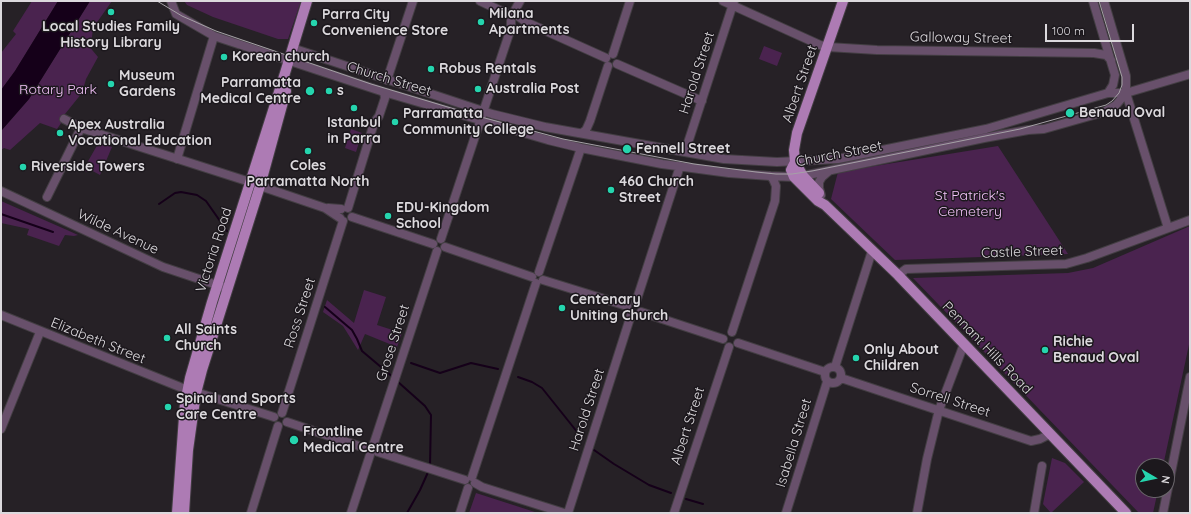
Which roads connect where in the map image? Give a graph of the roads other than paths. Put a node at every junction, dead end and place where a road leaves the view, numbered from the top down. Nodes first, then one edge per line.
1 (171, 1) edge
2 (307, 1) edge
3 (312, 1) edge
4 (413, 1) edge
5 (480, 1) edge
6 (520, 1) edge
7 (630, 1) edge
8 (723, 1) edge
9 (843, 1) edge
10 (1093, 1) edge
11 (1104, 1) edge
12 (733, 3) edge
13 (514, 16) junction
14 (214, 36) junction
15 (1106, 41) junction
16 (828, 47) junction
17 (298, 50) junction
18 (1094, 53) junction
19 (609, 59) junction
20 (1111, 60) junction
21 (292, 62) junction
22 (1190, 74) edge
23 (387, 80) junction
24 (1114, 82) junction
25 (384, 92) junction
26 (1108, 93) junction
27 (1126, 93) junction
28 (702, 101) junction
29 (483, 111) junction
30 (64, 119) dead end
31 (480, 120) junction
32 (81, 128) junction
33 (582, 133) junction
34 (581, 148) junction
35 (685, 152) junction
36 (177, 159) junction
37 (795, 162) junction
38 (680, 166) junction
39 (831, 169) junction
40 (770, 176) junction
41 (798, 176) junction
42 (250, 182) junction
43 (260, 186) junction
44 (1, 191) edge
45 (47, 197) dead end
46 (823, 201) junction
47 (343, 214) junction
48 (1190, 220) edge
49 (1168, 228) junction
50 (443, 243) junction
51 (435, 247) junction
52 (872, 251) junction
53 (898, 275) junction
54 (538, 278) junction
55 (217, 286) junction
56 (228, 288) junction
57 (636, 302) junction
58 (627, 306) junction
59 (641, 312) junction
60 (1, 315) edge
61 (631, 315) junction
62 (40, 332) junction
63 (732, 332) junction
64 (723, 339) junction
65 (738, 343) junction
66 (964, 344) junction
67 (729, 347) junction
68 (834, 367) junction
69 (825, 372) junction
70 (1190, 378) edge
71 (840, 380) junction
72 (827, 382) junction
73 (191, 391) junction
74 (939, 410) junction
75 (282, 413) junction
76 (274, 417) junction
77 (287, 422) junction
78 (278, 426) junction
79 (1, 429) edge
80 (1050, 434) junction
81 (374, 443) junction
82 (365, 448) junction
83 (374, 454) junction
84 (1042, 466) dead end
85 (470, 482) junction
86 (177, 513) edge
87 (184, 513) edge
88 (251, 513) edge
89 (351, 513) edge
90 (460, 513) edge
91 (564, 513) edge
92 (568, 513) edge
93 (674, 513) edge
94 (786, 513) edge
95 (917, 513) edge
96 (1034, 513) edge
97 (1126, 513) edge
98 (1163, 513) edge

1 - 14 street, Church Street
2 - 21 main road, Victoria Road
3 - 17 main road, Victoria Road
4 - 23 street
5 - 13 street
6 - 13 street
7 - 19 street
8 - 12 street, Galloway Street
9 - 16 main road, Albert Street
10 - 15 street
11 - 27 street
12 - 16 street, Galloway Street
12 - 28 street, Harold Street
13 - 19 street
13 - 29 street
14 - 21 street, Church Street
14 - 36 street
15 - 18 street
15 - 20 street
16 - 18 street, Galloway Street
16 - 37 main road, Albert Street
17 - 21 main road, Victoria Road
17 - 23 street, Church Street
18 - 20 street, Galloway Street
19 - 28 street
19 - 33 street
20 - 24 street
21 - 25 street, Church Street
21 - 42 main road, Victoria Road
21 - 43 main road, Victoria Road
22 - 27 street, Church Street
23 - 29 street, Church Street
24 - 26 street
24 - 27 street
25 - 31 street, Church Street
25 - 47 street, Ross Street
26 - 27 street, Church Street
26 - 37 street, Church Street
27 - 39 street, Church Street
27 - 49 street
28 - 35 street, Harold Street
29 - 31 street
29 - 33 street, Church Street
30 - 32 street
31 - 34 street, Church Street
31 - 50 street
32 - 36 street
32 - 45 street
33 - 35 street, Church Street
34 - 38 street, Church Street
34 - 54 street
35 - 37 street, Church Street
36 - 42 street
37 - 41 main road, Pennant Hills Road
38 - 40 street, Church Street
38 - 57 street
39 - 41 street, Church Street
39 - 46 street
40 - 41 street, Church Street
40 - 63 street
41 - 46 main road, Pennant Hills Road
42 - 55 main road, Victoria Road
43 - 47 street
43 - 56 main road, Victoria Road
44 - 55 street, Wilde Avenue
46 - 52 main road, Pennant Hills Road
47 - 51 street
47 - 75 street, Ross Street
48 - 49 street, Castle Street
49 - 53 street, Castle Street
50 - 51 street
50 - 54 street
51 - 81 street, Grose Street
52 - 53 main road, Pennant Hills Road
52 - 68 street
53 - 66 main road, Pennant Hills Road
54 - 58 street
54 - 85 street
55 - 56 street, Wilde Avenue
55 - 73 main road, Victoria Road
56 - 73 main road, Victoria Road
57 - 58 street
57 - 59 street
58 - 61 street
59 - 61 street
59 - 64 street
60 - 62 street, Elizabeth Street
61 - 92 street, Harold Street
62 - 73 street, Elizabeth Street
62 - 79 street
63 - 64 street
63 - 65 street
64 - 67 street
65 - 67 street
65 - 69 street
66 - 74 street
66 - 80 main road, Pennant Hills Road
67 - 93 street, Albert Street
68 - 69 street
68 - 71 street
69 - 72 street
70 - 98 street
71 - 72 street
71 - 74 street, Sorrell Street
72 - 94 street, Isabella Street
73 - 76 street, Elizabeth Street
73 - 86 main road, Victoria Road
73 - 87 main road, Victoria Road
74 - 80 street, Sorrell Street
74 - 95 street
75 - 76 street
75 - 77 street
76 - 78 street
77 - 78 street
77 - 82 street
78 - 88 street
80 - 97 main road, Pennant Hills Road
81 - 82 street
81 - 83 street
82 - 83 street
83 - 85 street
83 - 89 street
84 - 96 street
85 - 90 street
85 - 91 street

